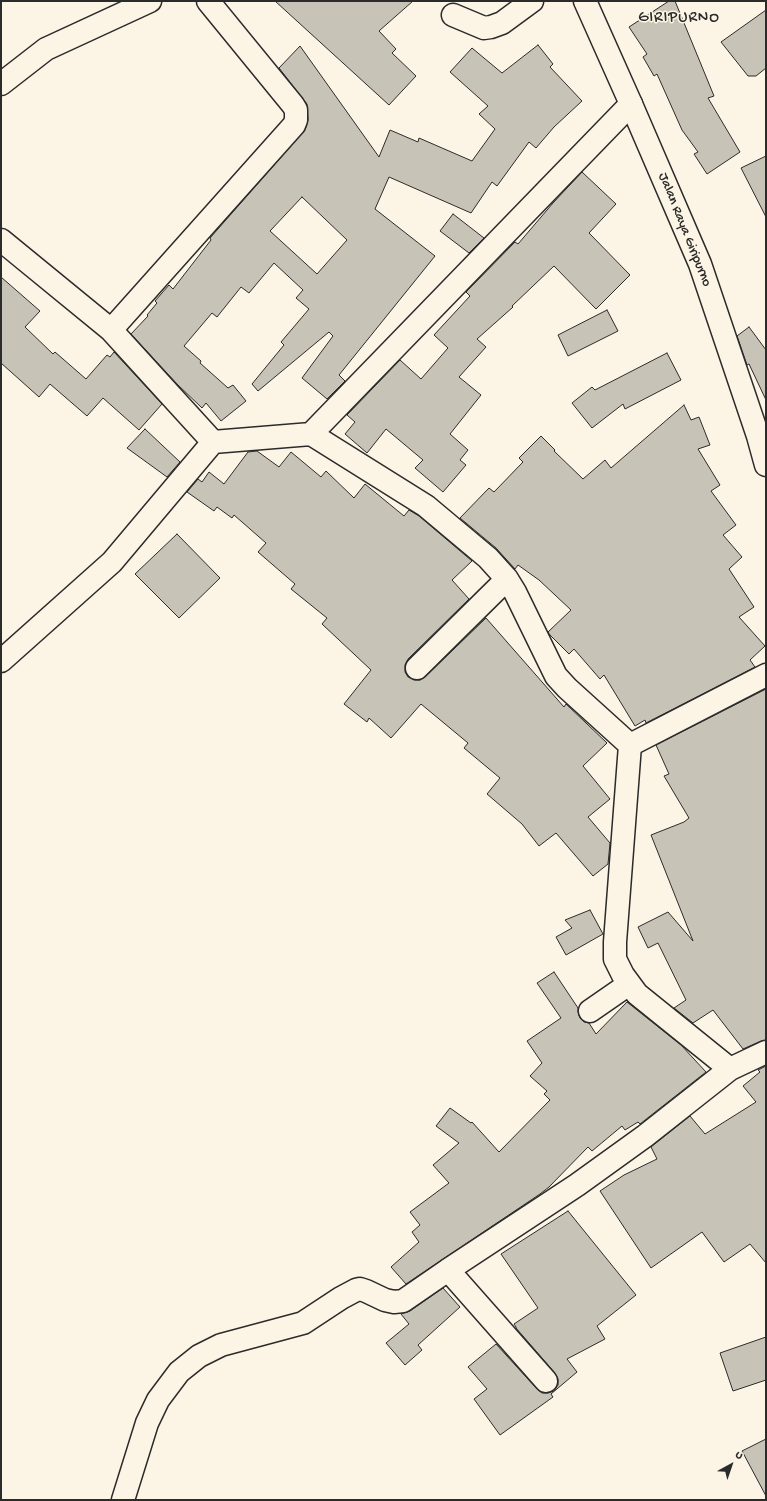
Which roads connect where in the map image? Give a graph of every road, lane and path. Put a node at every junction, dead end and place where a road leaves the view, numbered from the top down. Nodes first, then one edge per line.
1 (150, 1) edge
2 (208, 1) edge
3 (532, 1) edge
4 (585, 1) edge
5 (453, 15) dead end
6 (1, 84) edge
7 (631, 104) junction
8 (1, 240) edge
9 (111, 330) junction
10 (312, 434) junction
11 (213, 442) junction
12 (766, 465) edge
13 (507, 579) junction
14 (1, 661) edge
15 (417, 668) dead end
16 (766, 676) edge
17 (630, 745) junction
18 (629, 984) junction
19 (590, 1011) dead end
20 (766, 1052) edge
21 (730, 1069) junction
22 (448, 1270) junction
23 (546, 1381) dead end
24 (123, 1500) edge

1 - 6 street
2 - 9 street
3 - 5 street
4 - 7 street, Jalan Raya Giripurno
7 - 10 street
7 - 12 street, Jalan Raya Giripurno
8 - 9 street
9 - 11 street
10 - 11 street
10 - 13 street
11 - 14 street
13 - 15 street
13 - 17 street
16 - 17 street
17 - 18 street
18 - 19 street
18 - 21 street
20 - 21 street
21 - 22 street
22 - 23 street
22 - 24 street

